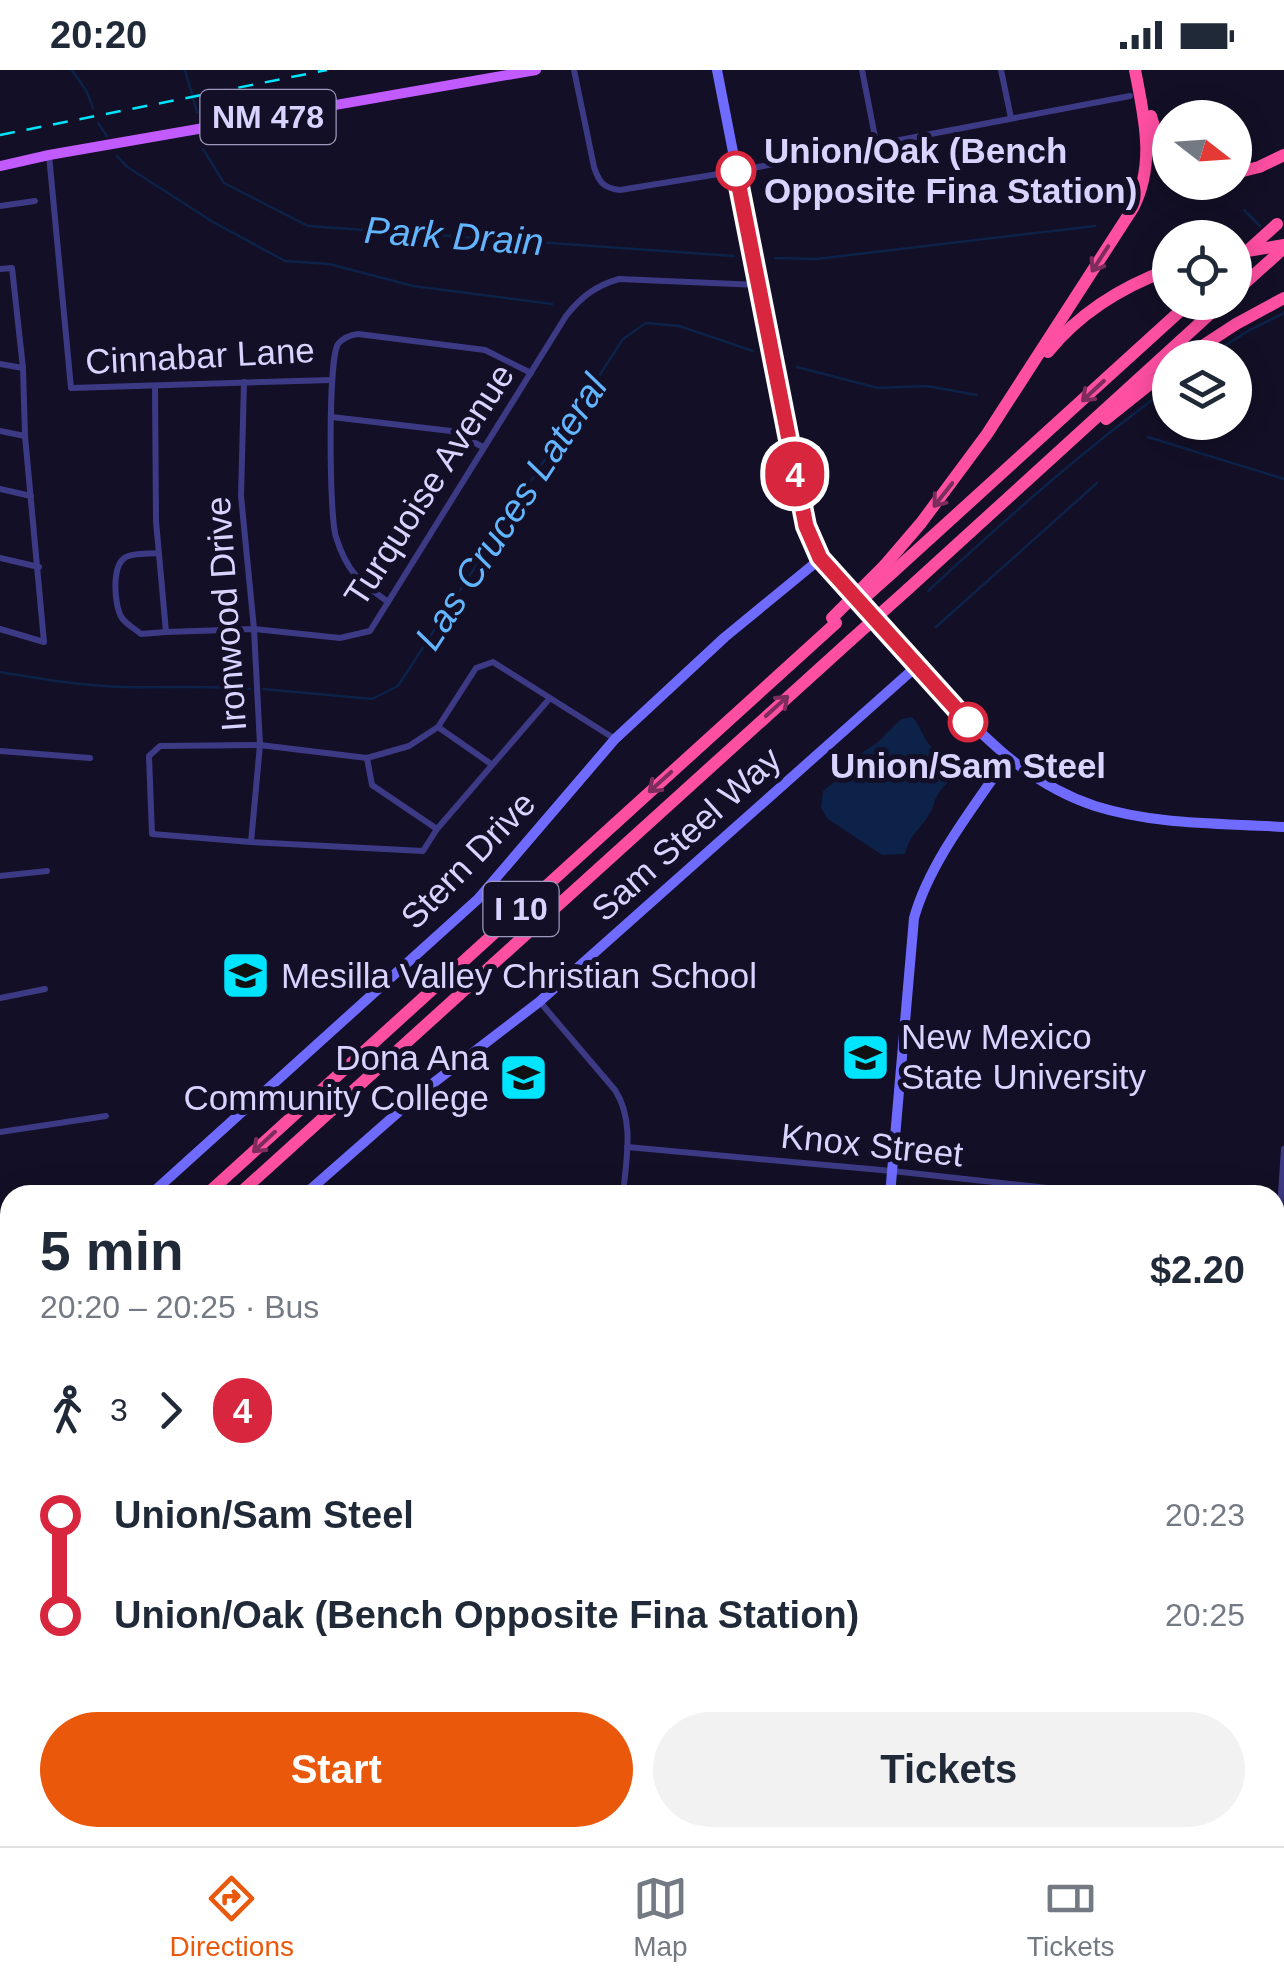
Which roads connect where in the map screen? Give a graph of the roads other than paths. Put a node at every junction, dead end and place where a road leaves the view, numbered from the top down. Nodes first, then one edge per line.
1 (536, 70) edge
2 (574, 70) edge
3 (717, 70) edge
4 (862, 70) edge
5 (1001, 70) edge
6 (1135, 70) edge
7 (1143, 70) edge
8 (1130, 96) dead end
9 (1152, 117) edge
10 (1011, 118) junction
11 (876, 143) junction
12 (49, 155) junction
13 (1284, 155) edge
14 (0, 166) edge
15 (1252, 169) edge
16 (736, 171) junction
17 (35, 201) dead end
18 (0, 206) edge
19 (1280, 221) edge
20 (1284, 246) edge
21 (1252, 247) edge
22 (1252, 251) edge
23 (0, 269) edge
24 (1152, 277) edge
25 (1252, 277) edge
26 (760, 286) junction
27 (1284, 298) edge
28 (1170, 320) edge
29 (1203, 320) edge
30 (1212, 340) edge
31 (0, 364) edge
32 (22, 368) junction
33 (531, 372) junction
34 (331, 380) junction
35 (244, 382) junction
36 (1152, 382) edge
37 (156, 386) junction
38 (332, 417) junction
39 (996, 422) junction
40 (0, 431) edge
41 (25, 436) junction
42 (483, 448) junction
43 (0, 489) edge
44 (1010, 495) junction
45 (31, 496) junction
46 (158, 553) junction
47 (0, 558) edge
48 (820, 558) junction
49 (38, 567) junction
50 (888, 569) junction
51 (388, 602) junction
52 (0, 629) edge
53 (254, 629) junction
54 (166, 632) junction
55 (918, 665) junction
56 (550, 698) junction
57 (438, 727) junction
58 (615, 739) junction
59 (260, 746) junction
60 (0, 752) edge
61 (90, 758) dead end
62 (367, 758) junction
63 (1008, 758) junction
64 (491, 764) junction
65 (1284, 828) edge
66 (437, 829) junction
67 (251, 842) junction
68 (47, 871) dead end
69 (0, 876) edge
70 (45, 989) dead end
71 (0, 998) edge
72 (539, 1002) junction
73 (106, 1116) dead end
74 (0, 1132) edge
75 (627, 1147) junction
76 (1284, 1149) edge
77 (892, 1170) junction
78 (161, 1185) edge
79 (217, 1185) edge
80 (249, 1185) edge
81 (315, 1185) edge
82 (624, 1185) edge
83 (891, 1185) edge
84 (1016, 1185) edge
85 (1281, 1185) edge

1 - 12 main road, NM 478
2 - 16 street
3 - 16 street
4 - 11 street
5 - 10 street
6 -> 39 highway
7 - 9 highway
8 - 10 street
10 - 11 street
11 - 16 street
12 - 14 main road, NM 478
12 - 37 street, Cinnabar Lane
13 - 15 highway
16 - 26 street
17 - 18 street
19 - 21 highway, bridge
20 - 22 highway
20 - 25 highway
23 - 32 street
24 - 39 highway
26 - 33 street, Turquoise Avenue
26 - 48 street
27 - 30 highway
28 -> 50 highway, I 10
29 - 44 highway, I 10
31 - 32 street
32 - 41 street
33 - 34 street, Cinnabar Lane
33 - 42 street, Turquoise Avenue
34 - 35 street, Cinnabar Lane
34 - 38 street
35 - 37 street, Cinnabar Lane
35 - 53 street, Ironwood Drive
36 - 44 highway
37 - 46 street
38 - 42 street
38 - 51 street
39 -> 50 highway
40 - 41 street
41 - 45 street
42 - 51 street, Turquoise Avenue
43 - 45 street
80 -> 44 highway, I 10, bridge
45 - 49 street
46 - 54 street
46 - 54 street
47 - 49 street
48 - 55 street
48 - 58 street, Stern Drive
49 - 52 street
50 -> 79 highway, I 10, bridge
51 - 53 street, Turquoise Avenue
53 - 54 street, Turquoise Avenue
53 - 59 street, Ironwood Drive
55 - 63 street
55 - 72 street, Sam Steel Way
56 - 57 street
56 - 58 street
56 - 64 street
57 - 62 street
57 - 64 street
58 - 78 street, Stern Drive
59 - 62 street
59 - 67 street, Ironwood Drive
59 - 67 street
60 - 61 street
62 - 66 street
63 - 65 street
63 - 77 street
64 - 66 street
66 - 67 street
68 - 69 street
70 - 71 street
72 - 75 street
72 - 81 street, Sam Steel Way
73 - 74 street
75 - 77 street, Knox Street
75 - 82 street
76 - 85 street
77 - 83 street
77 - 84 street, Knox Street

